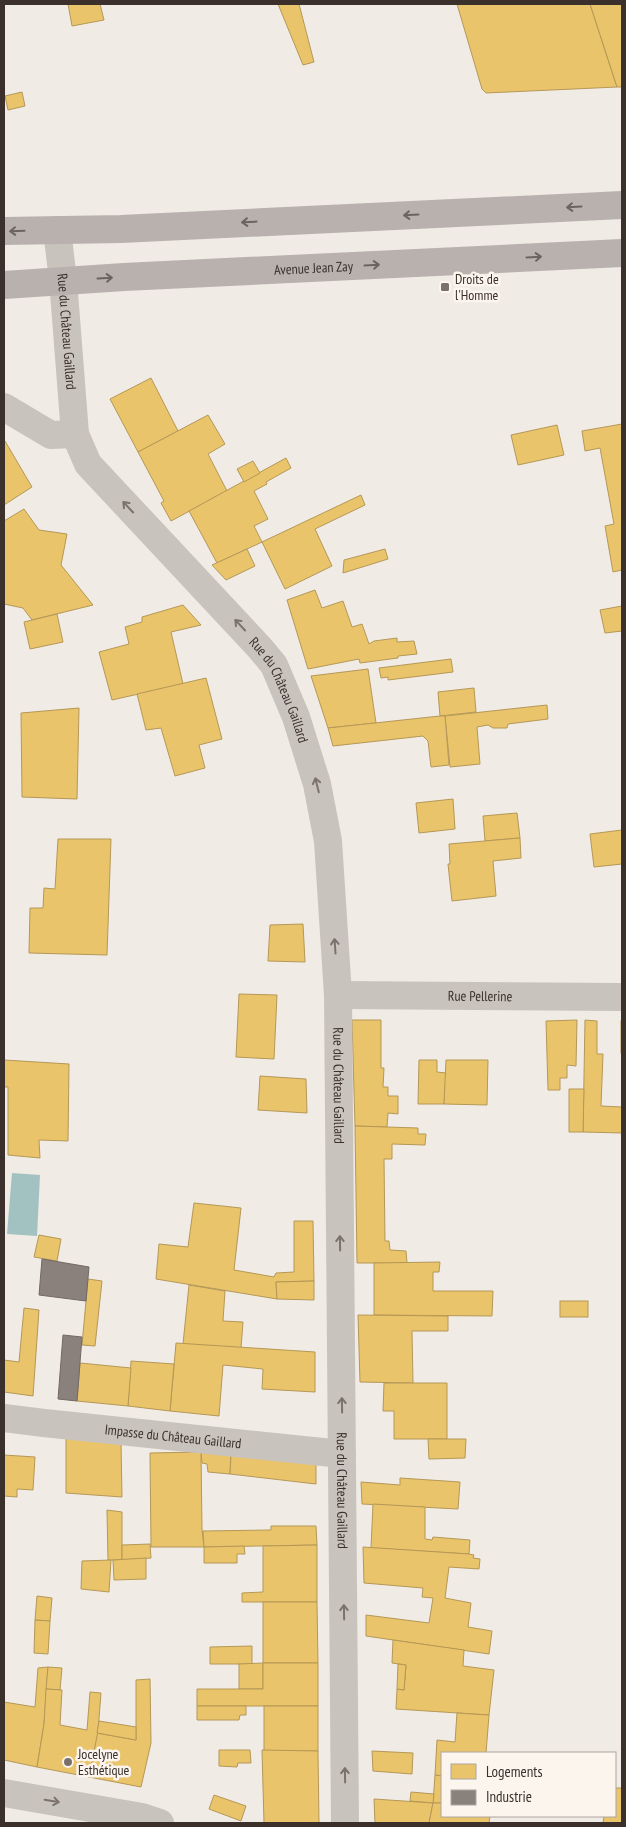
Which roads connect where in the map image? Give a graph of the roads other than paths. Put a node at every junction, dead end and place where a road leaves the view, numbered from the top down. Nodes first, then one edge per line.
1 (622, 204) edge
2 (57, 230) junction
3 (4, 232) edge
4 (622, 253) edge
5 (63, 280) junction
6 (4, 285) edge
7 (4, 407) edge
8 (75, 434) junction
9 (338, 995) junction
10 (622, 997) edge
11 (4, 1418) edge
12 (342, 1454) junction
13 (4, 1793) edge
14 (160, 1823) edge
15 (346, 1823) edge

1 -> 2 main road
2 -> 3 main road
2 - 5 street, Rue du Château Gaillard
5 -> 4 main road, Avenue Jean Zay
5 - 6 main road, Avenue Jean Zay
5 - 8 street, Rue du Château Gaillard
7 - 8 street
9 -> 8 street, Rue du Château Gaillard
9 - 10 street, Rue Pellerine
12 -> 9 street, Rue du Château Gaillard
11 - 12 street, Impasse du Château Gaillard
15 -> 12 street, Rue du Château Gaillard
13 -> 14 street

